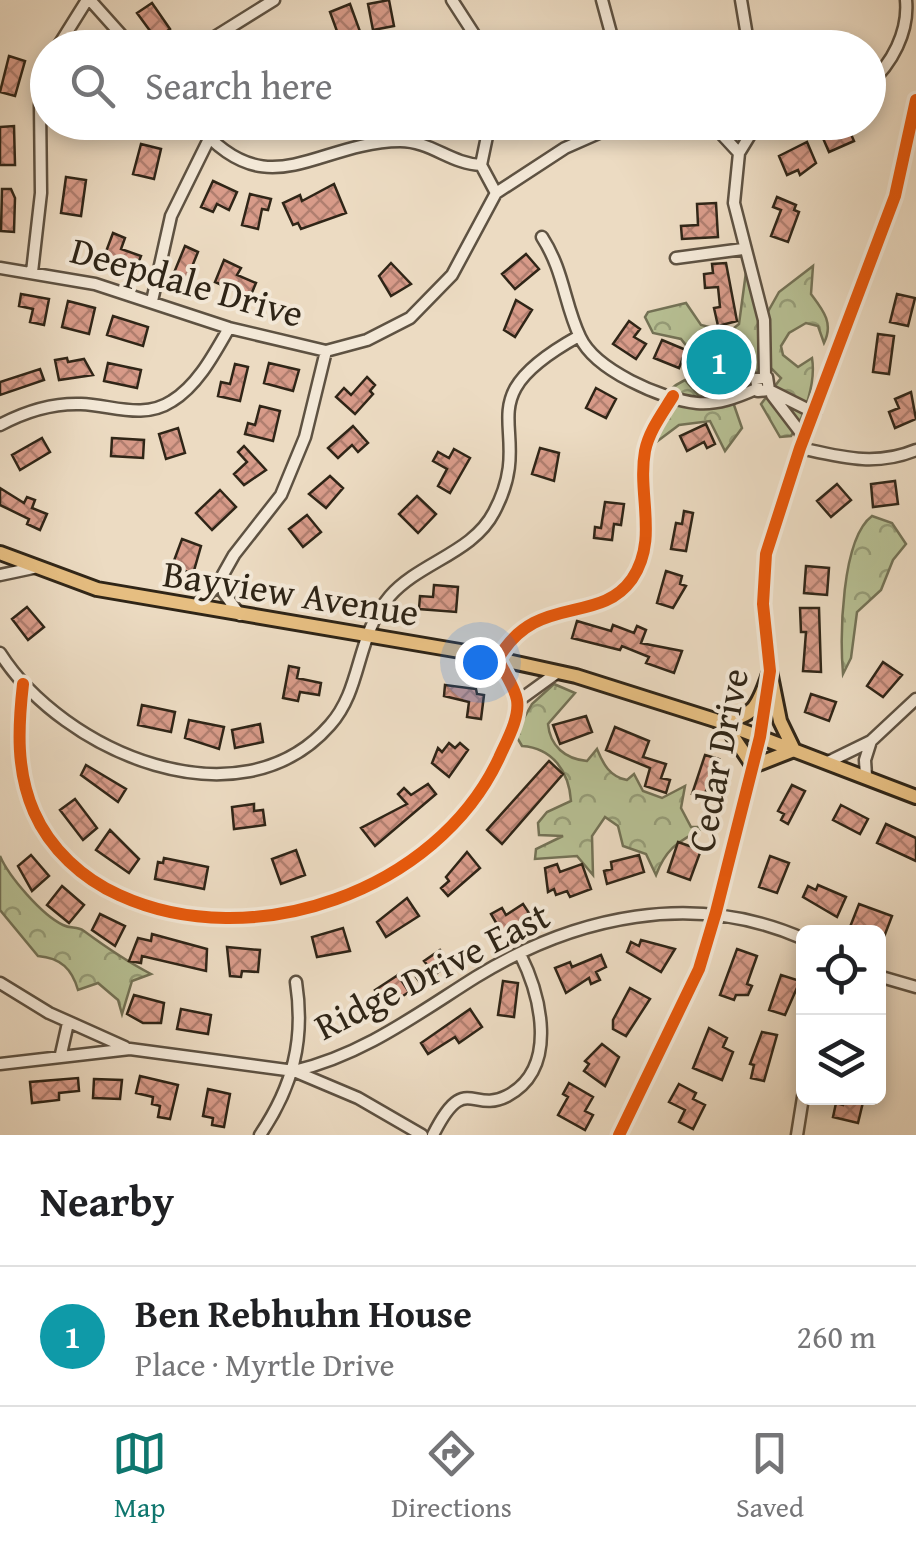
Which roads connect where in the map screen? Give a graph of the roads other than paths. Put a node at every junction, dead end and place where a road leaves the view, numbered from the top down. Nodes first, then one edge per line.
1 (88, 0) edge
2 (274, 0) edge
3 (452, 0) edge
4 (602, 0) edge
5 (741, 0) edge
6 (906, 0) edge
7 (911, 25) edge
8 (69, 30) edge
9 (116, 30) edge
10 (226, 30) edge
11 (471, 30) edge
12 (610, 30) edge
13 (747, 30) edge
14 (886, 61) edge
15 (916, 100) edge
16 (912, 134) edge
17 (40, 140) edge
18 (209, 140) edge
19 (211, 140) edge
20 (486, 140) edge
21 (583, 140) edge
22 (730, 140) edge
23 (748, 140) edge
24 (739, 153) junction
25 (480, 165) junction
26 (496, 193) junction
27 (542, 236) dead end
28 (743, 249) junction
29 (676, 258) dead end
30 (0, 268) edge
31 (32, 272) junction
32 (152, 301) junction
33 (229, 328) junction
34 (580, 336) junction
35 (326, 351) junction
36 (762, 389) junction
37 (673, 396) junction
38 (815, 412) junction
39 (0, 425) edge
40 (802, 442) junction
41 (916, 450) edge
42 (0, 554) edge
43 (38, 568) junction
44 (0, 575) edge
45 (222, 577) junction
46 (193, 608) junction
47 (240, 616) junction
48 (364, 636) junction
49 (0, 653) edge
50 (498, 659) junction
51 (770, 671) junction
52 (558, 672) junction
53 (23, 684) junction
54 (916, 699) edge
55 (518, 700) junction
56 (715, 720) junction
57 (760, 737) junction
58 (871, 741) junction
59 (794, 750) junction
60 (828, 762) junction
61 (753, 766) junction
62 (866, 776) junction
63 (916, 796) edge
64 (716, 912) junction
65 (796, 936) edge
66 (520, 954) junction
67 (886, 978) edge
68 (296, 982) dead end
69 (0, 983) edge
70 (916, 987) edge
71 (68, 1023) junction
72 (130, 1050) junction
73 (61, 1054) junction
74 (0, 1064) edge
75 (294, 1071) junction
76 (802, 1105) edge
77 (260, 1135) edge
78 (422, 1135) edge
79 (433, 1135) edge
80 (619, 1135) edge
81 (797, 1135) edge

1 - 8 street
1 - 9 street
2 - 10 street
3 - 11 street
4 - 12 street
5 - 13 street
6 - 7 street
7 - 14 street
15 - 16 street, Cedar Drive
16 - 38 street, Cedar Drive
17 - 31 street
18 - 32 street
19 - 25 street
20 - 25 street
21 - 26 street, Deepdale Drive
22 - 24 street
23 - 24 street
24 - 28 street
25 - 26 street
26 - 35 street, Deepdale Drive
27 - 34 street
28 - 29 street
28 - 36 street
30 - 31 street, Deepdale Drive
31 - 32 street, Deepdale Drive
32 - 33 street, Deepdale Drive
33 - 35 street, Deepdale Drive
33 - 39 street
34 - 37 street
34 - 48 street
35 - 45 street
36 - 37 street
36 - 38 street
36 - 40 street
37 - 50 street
38 - 40 street, Cedar Drive
40 - 41 street
40 - 51 street, Cedar Drive
42 - 43 main road, Bayview Avenue
43 - 44 street
43 - 46 main road, Bayview Avenue
45 - 46 street
45 - 47 street
46 - 47 main road, Bayview Avenue
47 - 48 main road, Bayview Avenue
48 - 50 main road, Bayview Avenue
48 - 53 street
49 - 53 street
50 - 52 main road, Bayview Avenue
50 - 55 street
51 - 56 main road
51 - 57 street, Cedar Drive
51 - 59 main road
52 - 55 street
52 - 56 main road, Bayview Avenue
53 - 55 street
54 - 58 street
56 - 57 main road, Bayview Avenue
56 - 61 main road
57 - 59 main road, Bayview Avenue
57 - 61 street, Cedar Drive
58 - 60 street
58 - 62 street
59 - 60 main road, Bayview Avenue
59 - 61 main road
60 - 62 main road, Bayview Avenue
61 - 64 street, Cedar Drive
62 - 63 main road, Bayview Avenue
64 - 65 street, Ridge Drive East
64 - 66 street, Ridge Drive East
64 - 80 street, Cedar Drive
66 - 75 street, Ridge Drive East
66 - 79 street
67 - 70 street
68 - 75 street
69 - 71 street
71 - 72 street
71 - 73 street
72 - 73 street
72 - 75 street
73 - 74 street
75 - 77 street
75 - 78 street
76 - 81 street

